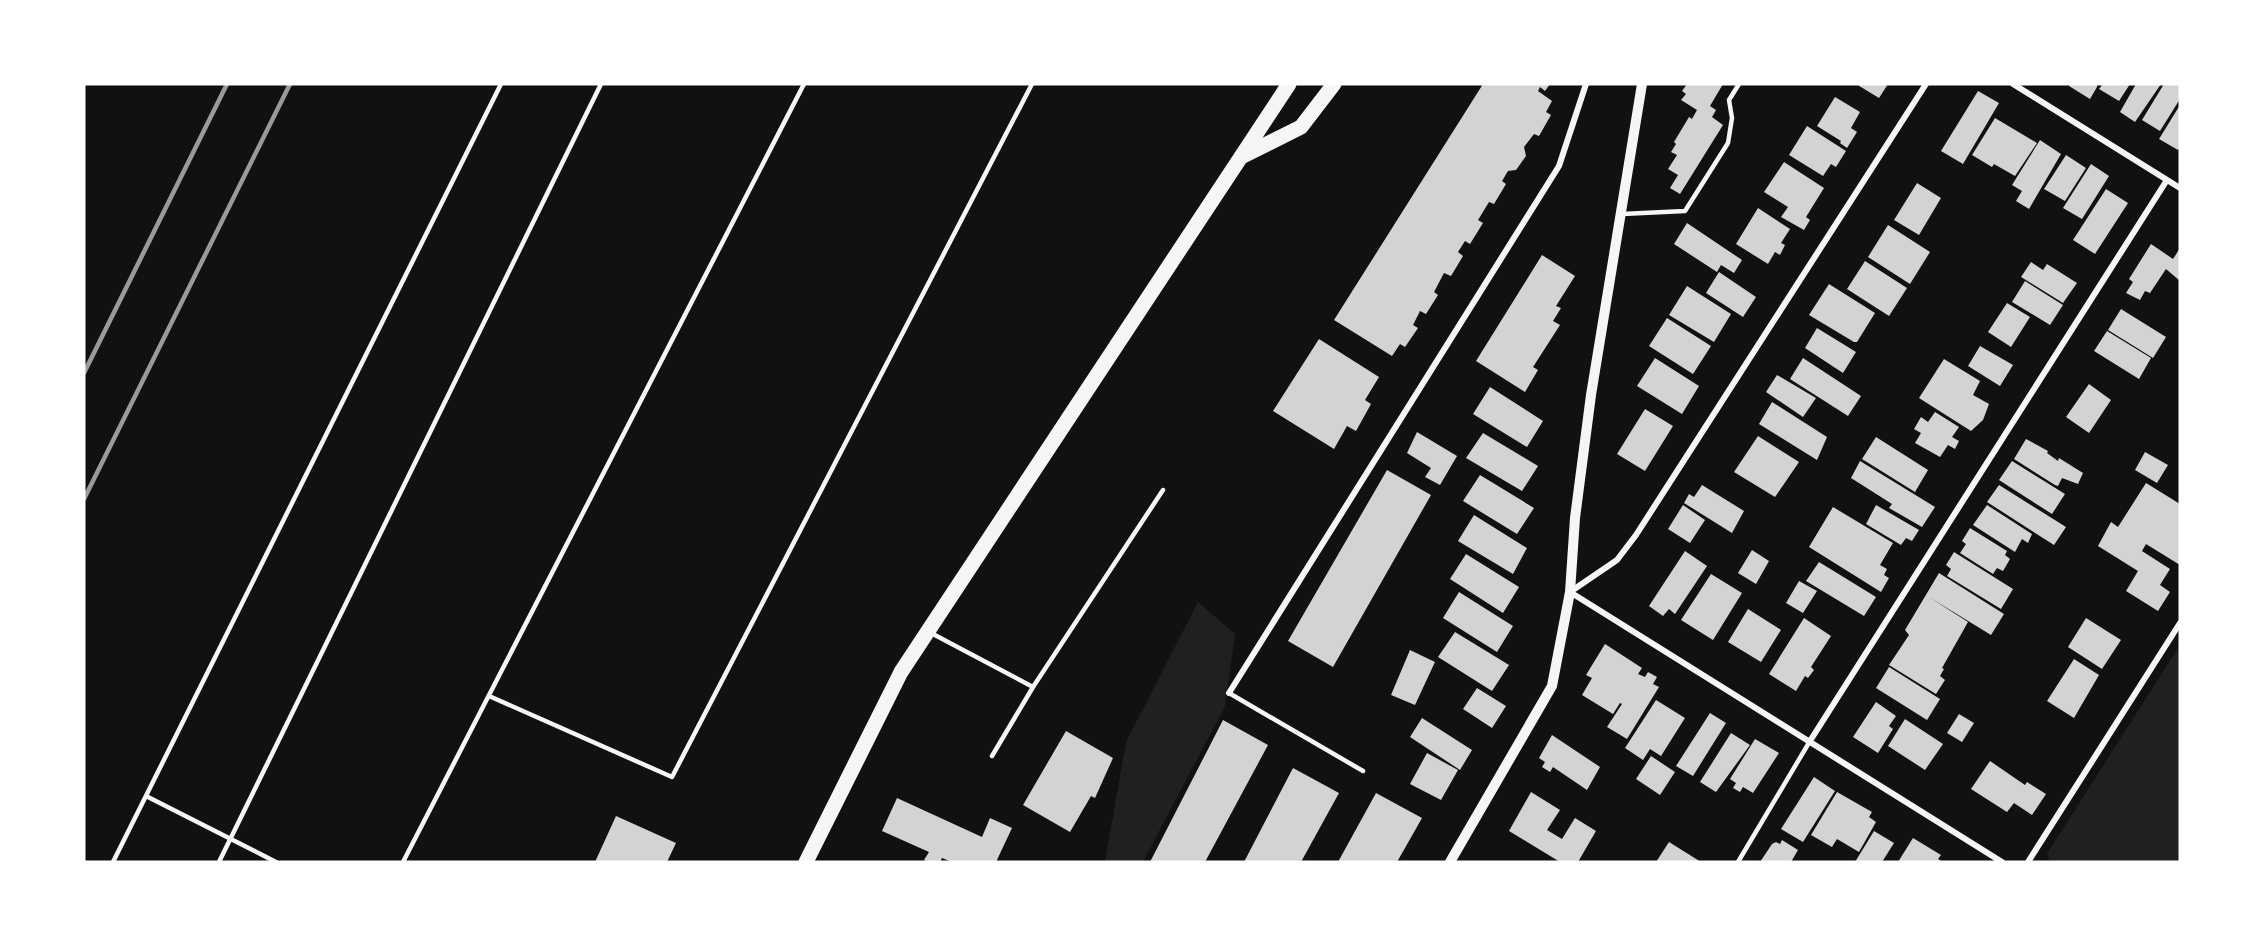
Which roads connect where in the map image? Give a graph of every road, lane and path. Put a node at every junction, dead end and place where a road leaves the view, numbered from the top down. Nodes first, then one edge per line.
1 (501, 84) edge
2 (601, 84) edge
3 (804, 84) edge
4 (1032, 84) edge
5 (1288, 84) edge
6 (1334, 84) edge
7 (1586, 84) edge
8 (1642, 84) edge
9 (1739, 84) edge
10 (1926, 84) edge
11 (2013, 84) edge
12 (1241, 158) junction
13 (2167, 180) junction
14 (2180, 188) edge
15 (1619, 214) junction
16 (1163, 490) dead end
17 (1570, 592) junction
18 (2180, 623) edge
19 (928, 632) junction
20 (1033, 687) junction
21 (1229, 693) joint
22 (489, 696) junction
23 (1810, 741) junction
24 (992, 756) dead end
25 (1363, 771) dead end
26 (146, 796) junction
27 (230, 839) junction
28 (113, 862) edge
29 (219, 862) edge
30 (276, 862) edge
31 (403, 862) edge
32 (806, 862) edge
33 (1450, 862) edge
34 (1738, 862) edge
35 (2002, 862) edge
36 (2028, 862) edge

1 - 26 lane
2 - 27 lane
3 - 22 lane
4 - 22 lane
5 - 12 main road
6 - 12 main road
7 - 21 street
8 - 15 street
9 - 15 lane
10 - 17 street
11 - 13 street
12 - 19 main road
13 - 14 street
13 - 23 street
15 - 17 street
16 - 20 lane
17 - 23 street
17 - 33 street
18 - 36 street
19 - 20 lane
19 - 32 main road
20 - 24 lane
21 - 25 lane
22 - 31 lane
23 - 34 lane
23 - 35 street
26 - 27 lane
26 - 28 lane
27 - 29 lane
27 - 30 lane

